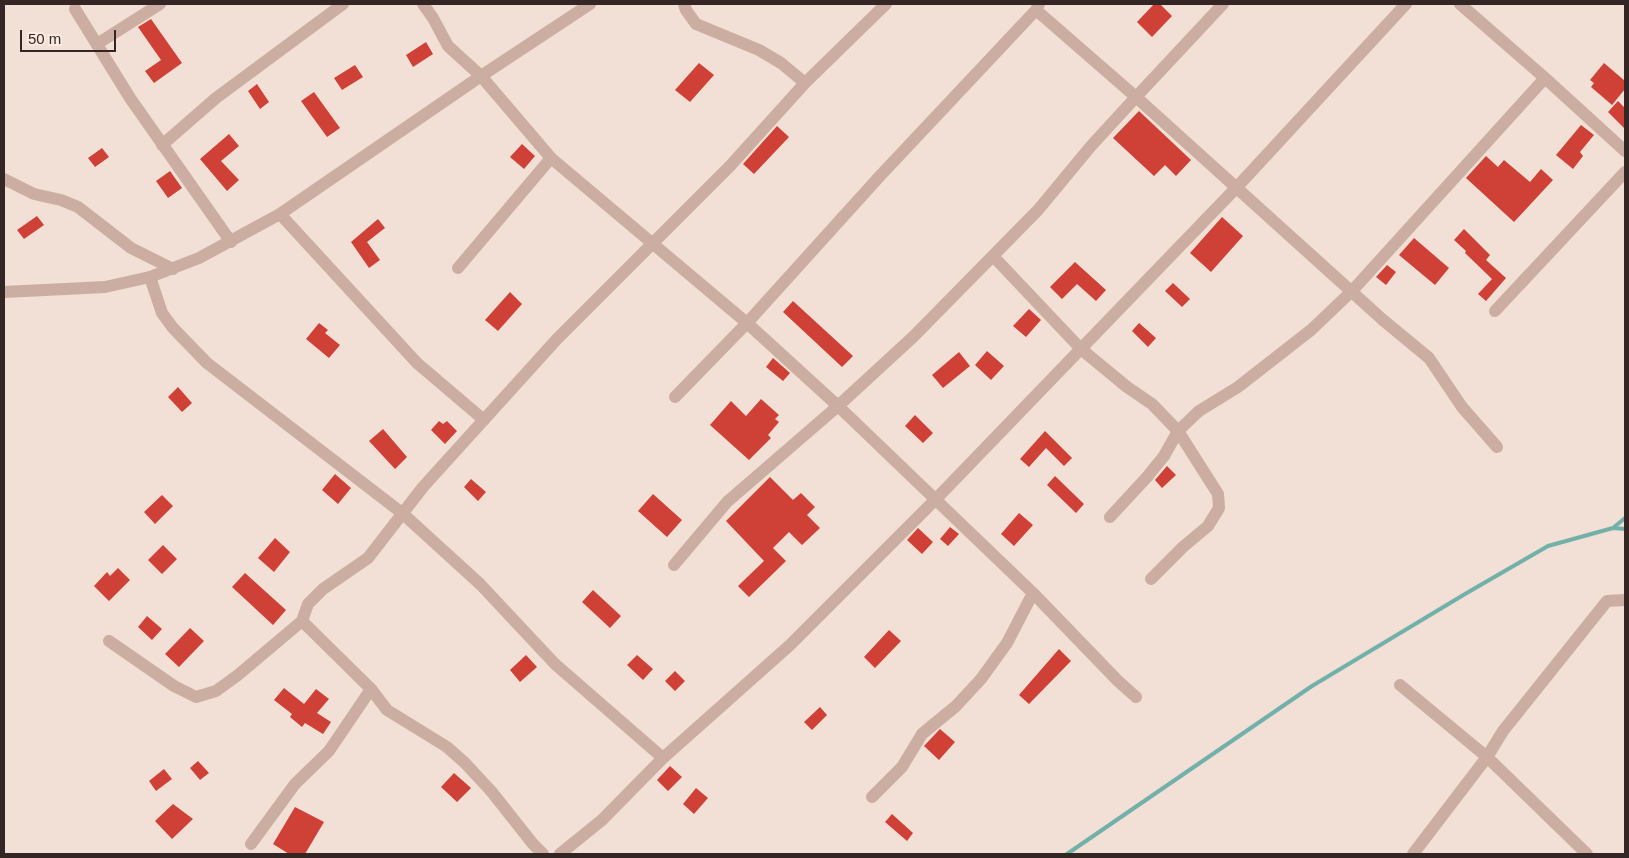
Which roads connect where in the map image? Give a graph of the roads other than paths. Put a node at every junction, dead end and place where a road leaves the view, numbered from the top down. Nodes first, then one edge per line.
1 (160, 4) edge
2 (343, 4) edge
3 (423, 4) edge
4 (590, 4) edge
5 (684, 4) edge
6 (886, 4) edge
7 (1224, 4) edge
8 (1406, 4) edge
9 (1460, 4) edge
10 (1037, 7) edge
11 (75, 9) dead end
12 (97, 44) junction
13 (481, 76) junction
14 (1545, 78) junction
15 (806, 83) junction
16 (1136, 97) junction
17 (162, 145) junction
18 (1625, 151) edge
19 (551, 158) junction
20 (1625, 172) edge
21 (4, 180) edge
22 (1237, 187) junction
23 (280, 214) junction
24 (231, 242) junction
25 (653, 244) junction
26 (993, 256) junction
27 (458, 268) dead end
28 (173, 269) junction
29 (150, 277) junction
30 (1352, 291) junction
31 (4, 292) edge
32 (1495, 311) dead end
33 (747, 323) junction
34 (1081, 349) junction
35 (675, 397) dead end
36 (838, 406) junction
37 (484, 420) junction
38 (1178, 431) junction
39 (1497, 447) dead end
40 (936, 499) junction
41 (402, 512) junction
42 (1110, 517) dead end
43 (674, 565) dead end
44 (1152, 579) dead end
45 (1033, 593) junction
46 (1625, 600) edge
47 (302, 621) junction
48 (109, 641) dead end
49 (1400, 685) dead end
50 (371, 689) junction
51 (1136, 697) dead end
52 (1487, 757) junction
53 (663, 758) junction
54 (872, 797) dead end
55 (251, 844) dead end
56 (543, 854) edge
57 (560, 854) edge
58 (1413, 854) edge
59 (1587, 854) edge

1 - 12 street
2 - 17 street
3 - 13 street
4 - 13 street
5 - 15 street
6 - 15 street
7 - 16 street
8 - 22 street
9 - 14 street
10 - 16 street
10 - 33 street
11 - 12 street
12 - 17 street
13 - 19 street
13 - 23 street
14 - 18 street
14 - 30 street
15 - 25 street
16 - 22 street
16 - 26 street
17 - 24 street
19 - 25 street
19 - 27 street
20 - 32 street
21 - 28 street
22 - 30 street
22 - 34 street
23 - 24 street
23 - 37 street
24 - 28 street
25 - 33 street
25 - 37 street
26 - 34 street
26 - 36 street
28 - 29 street
29 - 31 street
29 - 41 street
30 - 38 street
30 - 39 street
33 - 35 street
33 - 36 street
34 - 38 street
34 - 40 street
36 - 40 street
36 - 43 street
37 - 41 street
38 - 42 street
38 - 44 street
40 - 45 street
40 - 53 street
41 - 47 street
41 - 53 street
45 - 51 street
45 - 54 street
46 - 52 street
47 - 48 street
47 - 50 street
49 - 52 street
50 - 55 street
50 - 56 street
52 - 58 street
52 - 59 street
53 - 57 street

